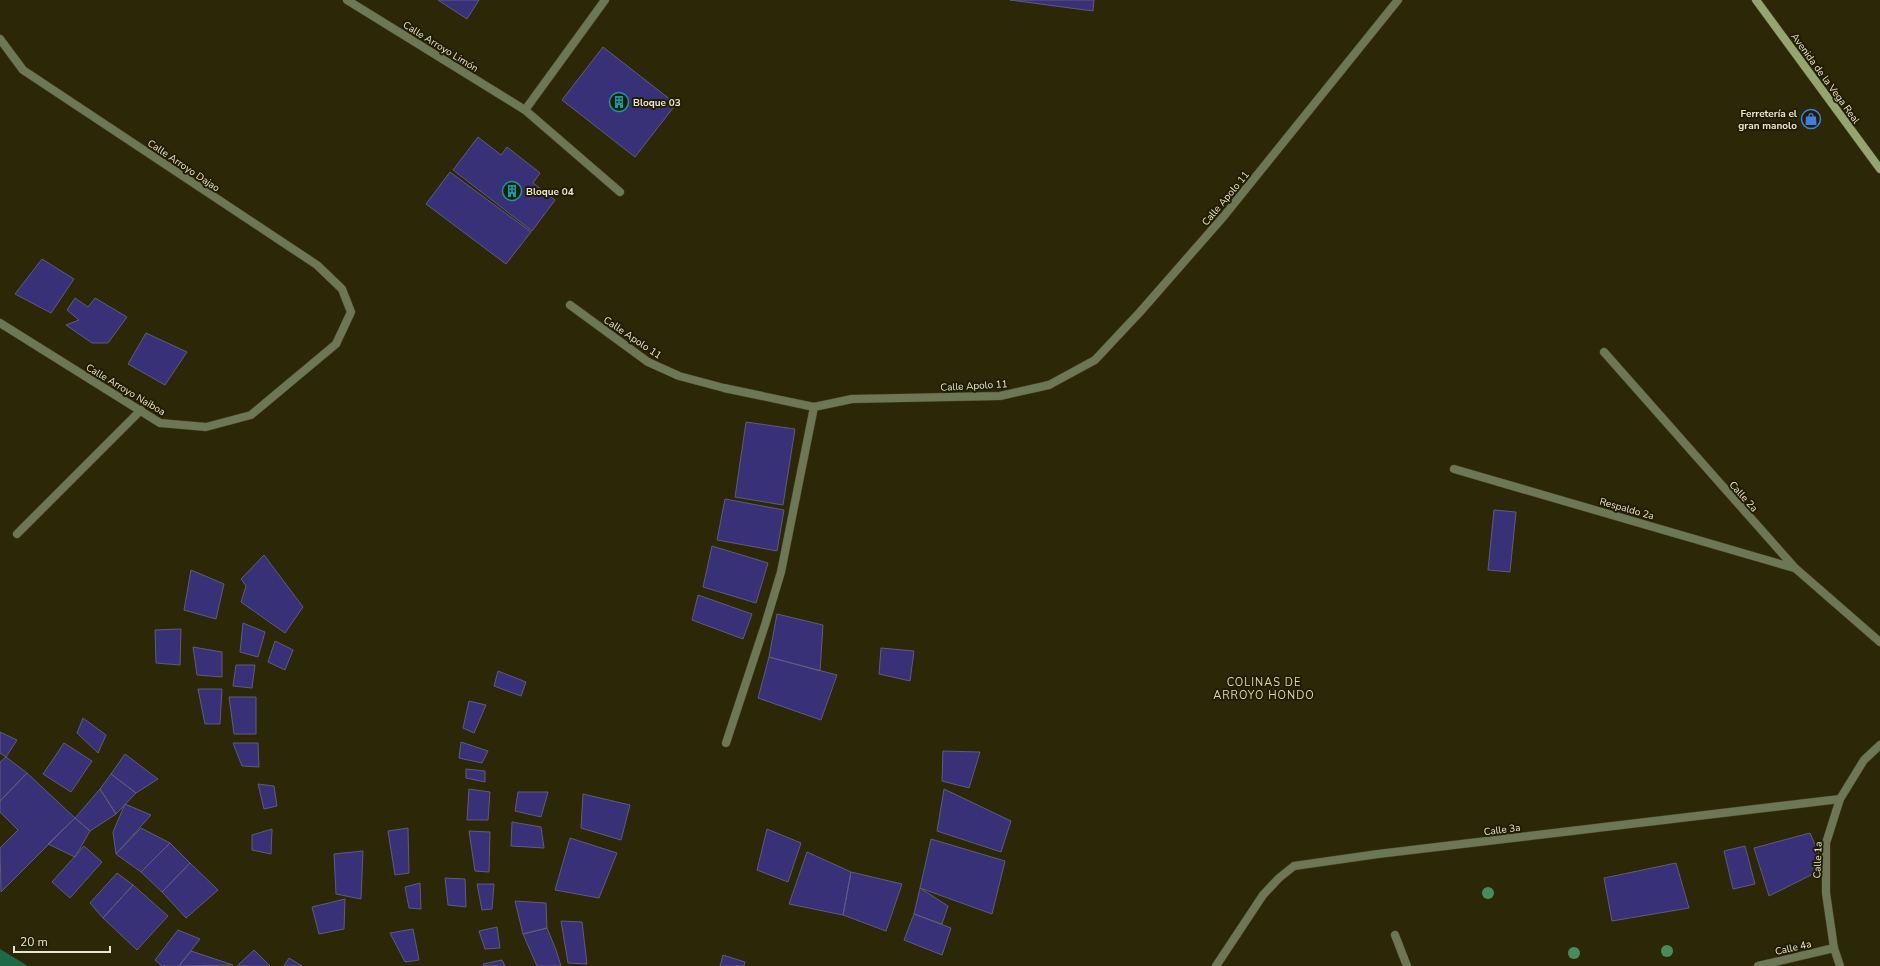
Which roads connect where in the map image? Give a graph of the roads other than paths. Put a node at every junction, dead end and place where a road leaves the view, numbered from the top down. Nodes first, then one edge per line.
1 (347, 0) edge
2 (605, 0) edge
3 (1398, 0) edge
4 (1756, 0) edge
5 (0, 39) edge
6 (525, 110) junction
7 (1880, 169) edge
8 (620, 192) dead end
9 (570, 305) dead end
10 (351, 312) joint
11 (0, 323) edge
12 (1604, 352) dead end
13 (814, 407) junction
14 (141, 410) junction
15 (1454, 468) dead end
16 (17, 534) dead end
17 (1795, 568) junction
18 (1880, 642) edge
19 (726, 743) dead end
20 (1880, 745) edge
21 (1840, 799) junction
22 (1395, 935) dead end
23 (1834, 948) junction
24 (1216, 966) edge
25 (1407, 966) edge
26 (1758, 966) edge
27 (1840, 966) edge

1 - 6 street, Calle Arroyo Limón
2 - 6 street
3 - 13 street, Calle Apolo 11
4 - 7 street, Avenida de la Vega Real
5 - 10 street, Calle Arroyo Dajao
6 - 8 street, Calle Arroyo Limón
9 - 13 street, Calle Apolo 11
10 - 14 street, Calle Arroyo Naiboa
11 - 14 street, Calle Arroyo Naiboa
12 - 17 street, Calle 2a
13 - 19 street
14 - 16 street
15 - 17 street, Respaldo 2a
17 - 18 street, Calle 2a
20 - 21 street, Calle 1a
21 - 23 street, Calle 1a
21 - 24 street, Calle 3a
22 - 25 street
23 - 26 street, Calle 4a
23 - 27 street, Calle 1a

